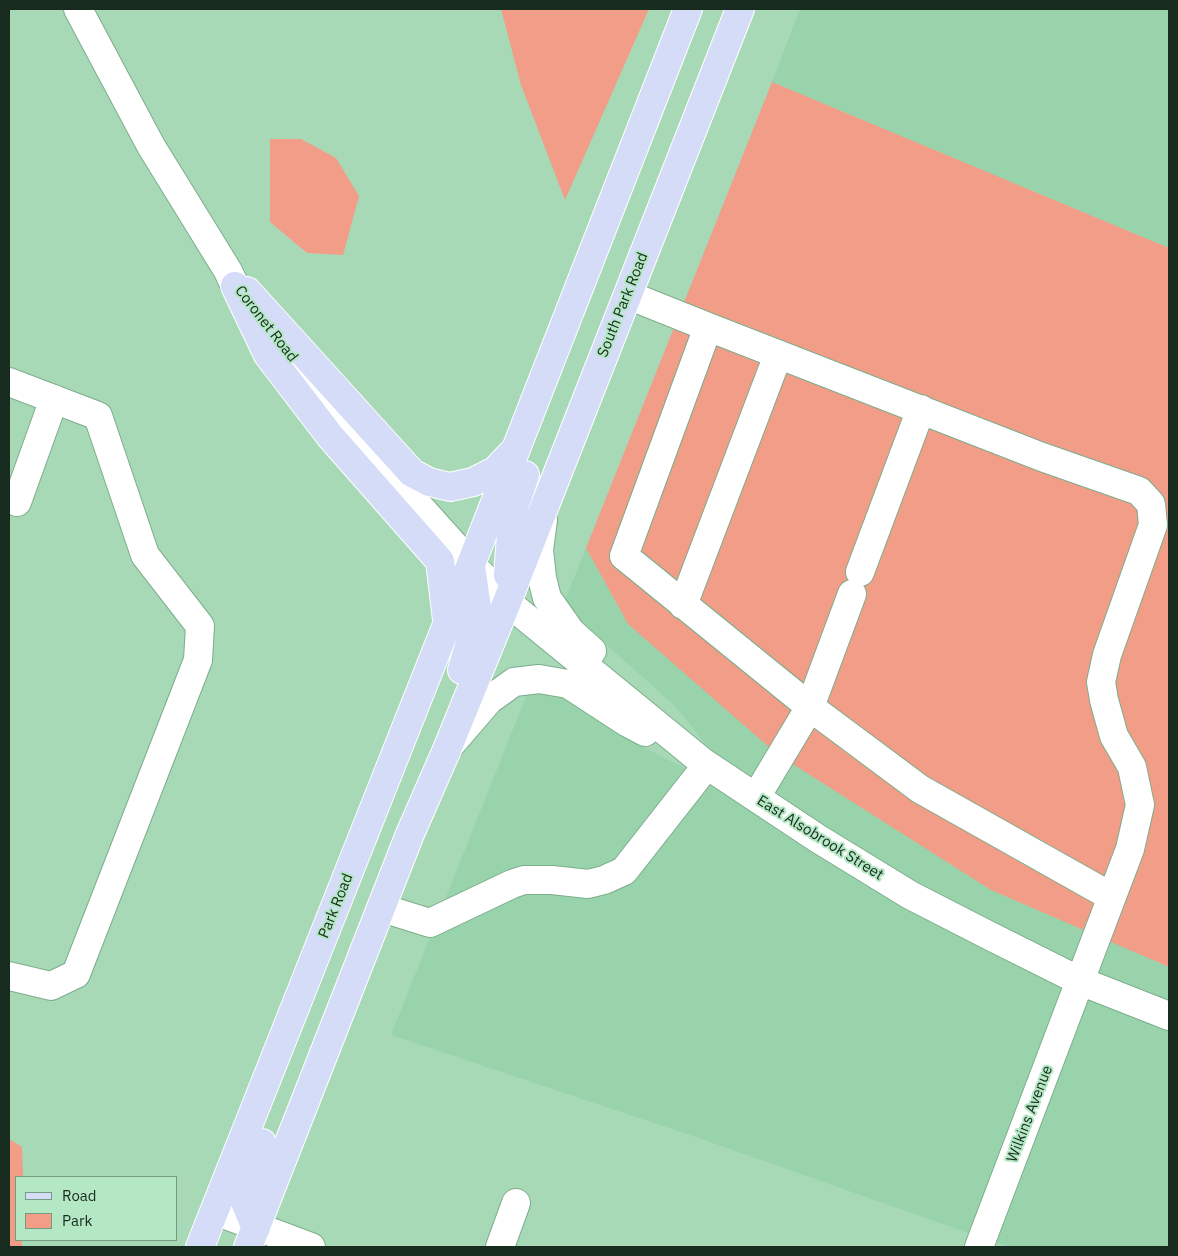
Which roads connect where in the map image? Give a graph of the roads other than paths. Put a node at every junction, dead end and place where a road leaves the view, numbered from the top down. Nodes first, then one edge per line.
1 (78, 9) edge
2 (688, 9) edge
3 (740, 9) edge
4 (609, 211) junction
5 (231, 278) junction
6 (628, 295) junction
7 (708, 327) junction
8 (778, 354) junction
9 (9, 382) edge
10 (54, 399) junction
11 (921, 409) junction
12 (516, 448) junction
13 (546, 501) junction
14 (17, 502) dead end
15 (471, 564) junction
16 (507, 602) junction
17 (684, 605) junction
18 (447, 624) junction
19 (810, 707) junction
20 (448, 747) junction
21 (706, 764) junction
22 (756, 797) junction
23 (1112, 897) junction
24 (382, 908) junction
25 (332, 914) junction
26 (356, 973) junction
27 (9, 976) edge
28 (1080, 980) junction
29 (1169, 1016) edge
30 (516, 1202) dead end
31 (215, 1211) junction
32 (252, 1238) edge
33 (200, 1247) edge
34 (311, 1247) edge
35 (500, 1247) edge
36 (979, 1247) edge

1 - 5 street, Coronet Road
2 - 4 main road
3 - 6 main road, South Park Road
4 - 12 main road
4 - 16 main road
5 - 12 main road
5 - 15 street, Coronet Road
5 - 18 main road
6 - 7 street, Wilkins Avenue
6 - 13 main road, South Park Road
7 - 8 street, Wilkins Avenue
7 - 17 street
8 - 11 street, Wilkins Avenue
8 - 17 street
9 - 10 street
10 - 14 street
10 - 27 street
11 - 19 street
11 - 23 street, Wilkins Avenue
12 - 15 main road
13 - 16 main road, South Park Road
13 - 21 street
15 - 16 street, Coronet Road
15 - 18 main road, Park Road
15 - 26 main road
16 - 20 main road
16 - 21 street, East Alsobrook Street
17 - 19 street
18 - 25 main road, Park Road
19 - 22 street
19 - 23 street
20 - 21 street
20 - 24 main road
21 - 22 street, East Alsobrook Street
21 - 24 street
22 - 28 street, East Alsobrook Street
23 - 28 street, Wilkins Avenue
24 - 26 main road
25 - 31 main road, Park Road
25 - 32 main road
26 - 32 main road
28 - 29 street, East Alsobrook Street
28 - 36 street, Wilkins Avenue
30 - 35 street
31 - 32 street
31 - 33 main road, Park Road
32 - 34 street

